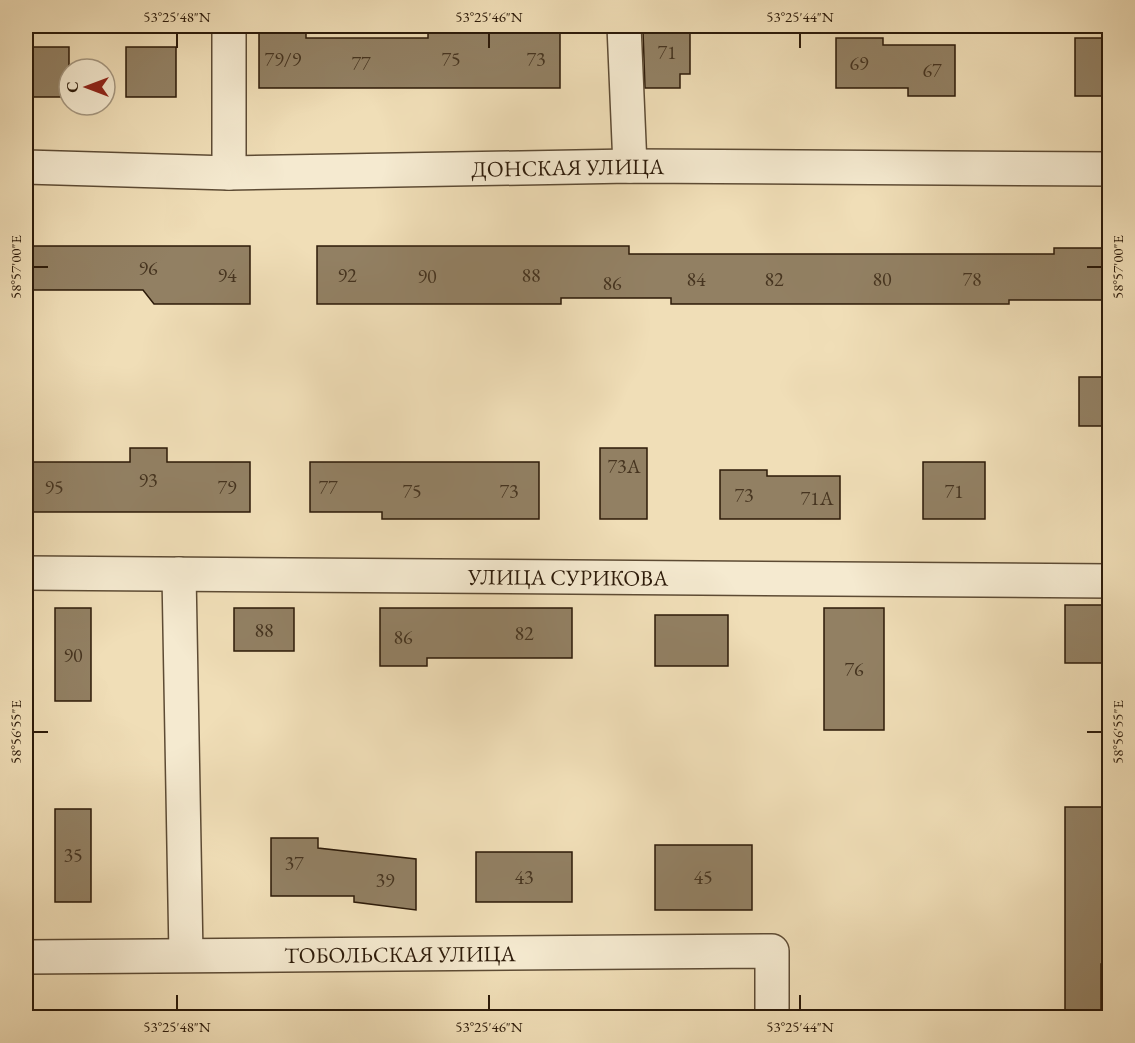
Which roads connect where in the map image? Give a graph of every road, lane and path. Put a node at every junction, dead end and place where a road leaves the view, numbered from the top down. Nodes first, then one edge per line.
1 (229, 26) edge
2 (624, 26) edge
3 (630, 166) junction
4 (26, 167) edge
5 (1110, 169) edge
6 (229, 173) junction
7 (26, 573) edge
8 (179, 574) junction
9 (1110, 581) edge
10 (186, 956) junction
11 (26, 957) edge
12 (772, 1017) edge

1 - 6 street
2 - 3 street
3 - 5 street, ДОНСКАЯ УЛИЦА
3 - 6 street, ДОНСКАЯ УЛИЦА
4 - 6 street, ДОНСКАЯ УЛИЦА
7 - 8 street, УЛИЦА СУРИКОВА
8 - 9 street, УЛИЦА СУРИКОВА
8 - 10 street
10 - 11 street, ТОБОЛЬСКАЯ УЛИЦА
10 - 12 street, ТОБОЛЬСКАЯ УЛИЦА

